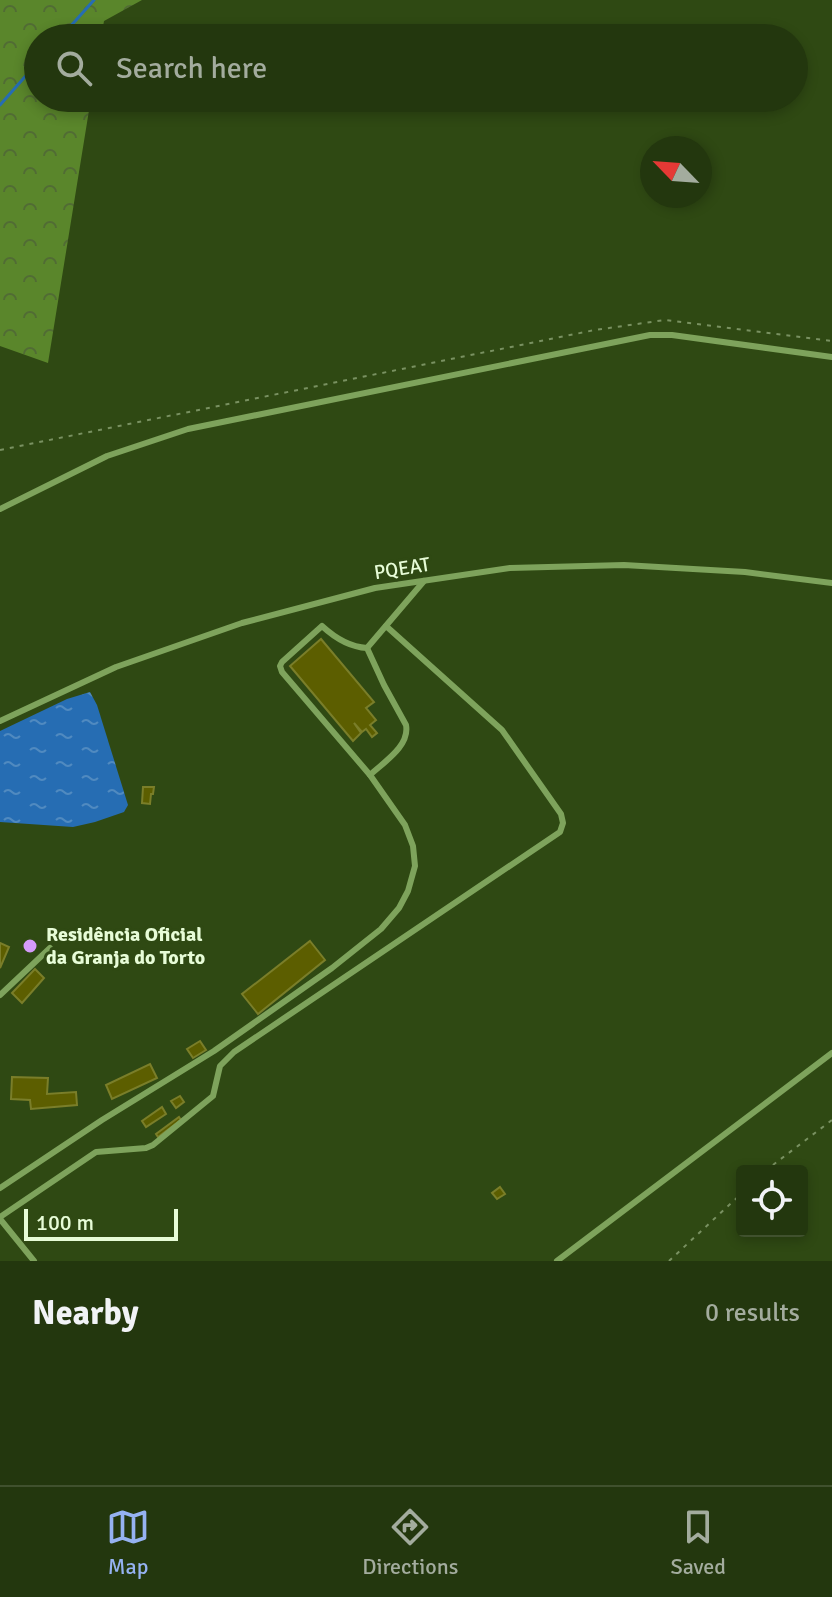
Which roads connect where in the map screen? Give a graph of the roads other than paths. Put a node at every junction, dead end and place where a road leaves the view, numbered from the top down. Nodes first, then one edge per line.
1 (832, 357) edge
2 (0, 509) edge
3 (425, 580) junction
4 (832, 583) edge
5 (386, 626) junction
6 (367, 648) junction
7 (0, 721) edge
8 (370, 775) junction
9 (50, 948) dead end
10 (0, 995) edge
11 (832, 1053) edge
12 (0, 1188) edge
13 (0, 1218) edge
14 (34, 1261) edge
15 (557, 1261) edge

1 - 2 lane
3 - 4 lane, PQEAT
3 - 5 lane
3 - 7 lane, PQEAT
5 - 6 lane
5 - 13 lane
6 - 8 lane
6 - 8 lane
8 - 12 lane
9 - 10 lane
11 - 15 lane
13 - 14 lane

